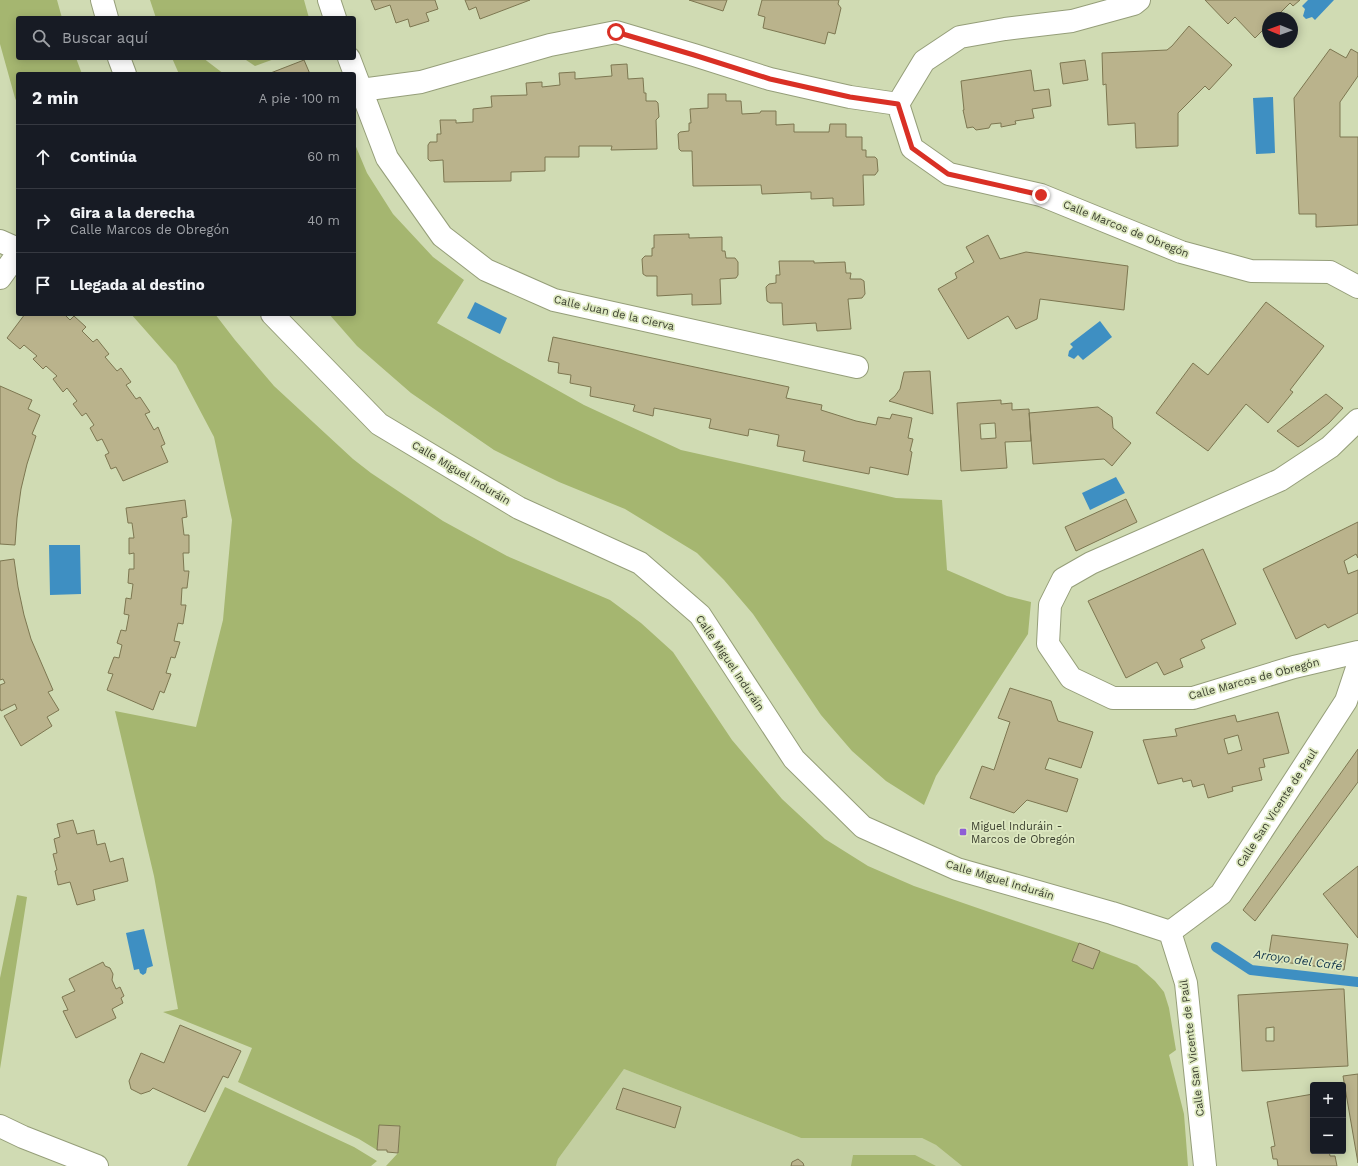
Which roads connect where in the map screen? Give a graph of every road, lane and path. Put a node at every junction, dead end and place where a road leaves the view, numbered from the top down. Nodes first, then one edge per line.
1 (102, 0) edge
2 (329, 0) edge
3 (1140, 0) edge
4 (106, 16) edge
5 (333, 16) edge
6 (120, 60) edge
7 (350, 60) edge
8 (124, 72) edge
9 (354, 72) edge
10 (356, 77) edge
11 (361, 90) junction
12 (898, 104) junction
13 (0, 241) edge
14 (16, 248) edge
15 (16, 256) edge
16 (0, 278) edge
17 (1358, 287) edge
18 (274, 316) edge
19 (857, 367) dead end
20 (1358, 420) edge
21 (1358, 652) edge
22 (1358, 664) edge
23 (1170, 932) junction
24 (0, 1126) edge
25 (97, 1166) edge
26 (1205, 1166) edge

1 - 4 street
2 - 5 street
3 - 12 street
6 - 8 street
7 - 9 street, Calle Juan de la Cierva
10 - 11 street, Calle Juan de la Cierva
11 - 12 street
11 - 19 street, Calle Juan de la Cierva
12 - 17 street, Calle Marcos de Obregón
13 - 14 street
15 - 16 street
18 - 23 street, Calle Miguel Induráin
20 - 21 street, Calle Marcos de Obregón
22 - 23 street, Calle San Vicente de Paul
23 - 26 street, Calle San Vicente de Paúl
24 - 25 street

